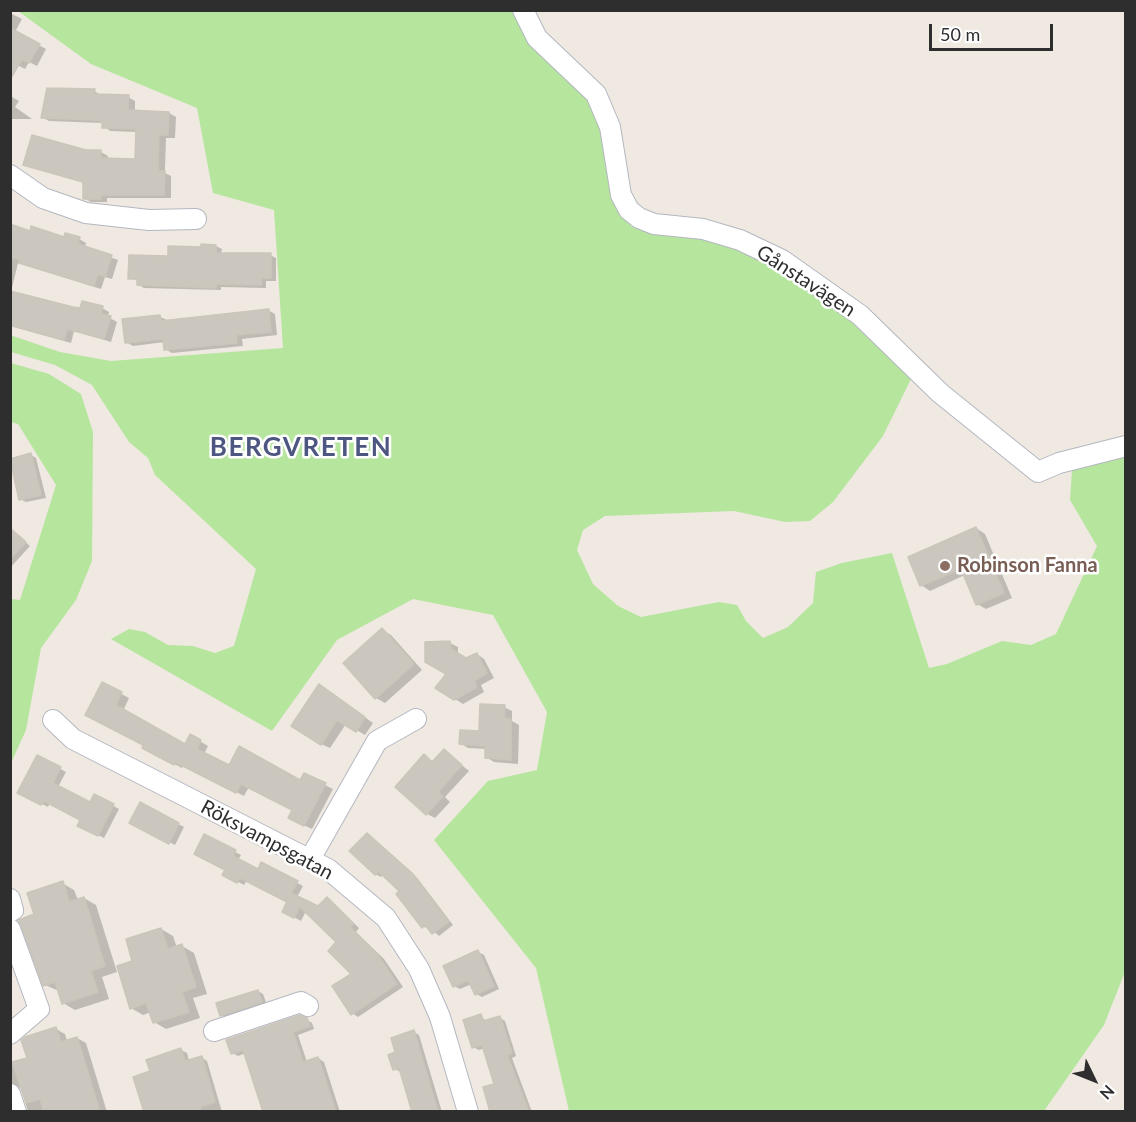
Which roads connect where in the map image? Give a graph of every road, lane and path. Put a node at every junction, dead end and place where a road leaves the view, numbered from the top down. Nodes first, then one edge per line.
1 (523, 10) edge
2 (10, 175) edge
3 (196, 219) dead end
4 (1125, 446) edge
5 (416, 719) dead end
6 (52, 720) dead end
7 (310, 859) junction
8 (10, 899) edge
9 (10, 912) edge
10 (10, 929) edge
11 (308, 1006) dead end
12 (214, 1030) dead end
13 (10, 1034) edge
14 (10, 1094) edge
15 (16, 1112) edge
16 (468, 1112) edge

1 - 4 street, Gånstavägen
2 - 3 street
5 - 7 street
6 - 7 street, Röksvampsgatan
7 - 16 street, Röksvampsgatan
8 - 9 street
10 - 13 street
11 - 12 street
14 - 15 street

